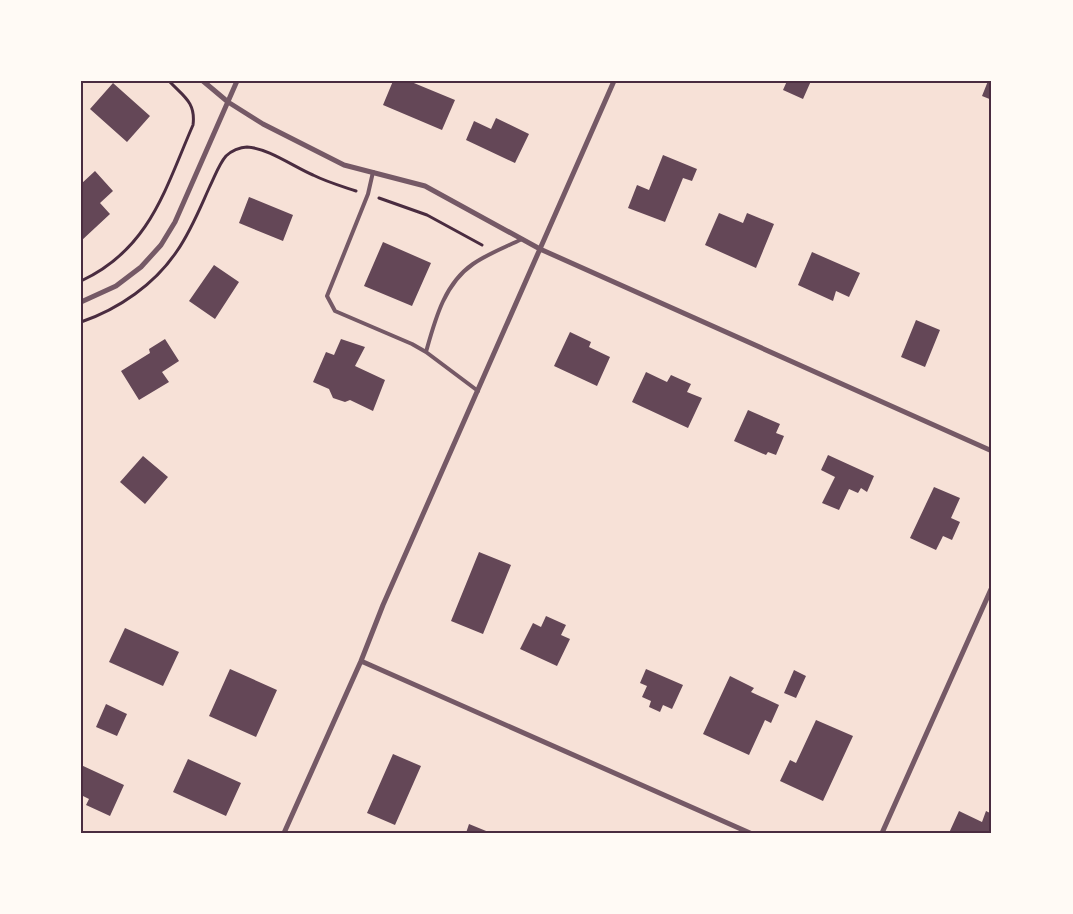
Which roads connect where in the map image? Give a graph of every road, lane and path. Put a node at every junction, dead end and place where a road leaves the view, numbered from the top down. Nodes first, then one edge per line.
1 (169, 81) edge
2 (203, 81) edge
3 (237, 81) edge
4 (614, 81) edge
5 (228, 102) junction
6 (373, 172) junction
7 (522, 240) junction
8 (540, 249) junction
9 (81, 281) edge
10 (81, 302) edge
11 (426, 352) junction
12 (478, 391) junction
13 (992, 451) edge
14 (992, 587) edge
15 (362, 661) junction
16 (284, 833) edge
17 (750, 833) edge
18 (882, 833) edge

1 - 9 path
2 - 5 street
3 - 5 street
4 - 8 street
5 - 6 street
5 - 10 street
6 - 7 street
6 - 11 lane
7 - 8 street
7 - 11 lane
8 - 12 street
8 - 13 street
11 - 12 lane
12 - 15 street
14 - 18 street
15 - 16 street
15 - 17 street

